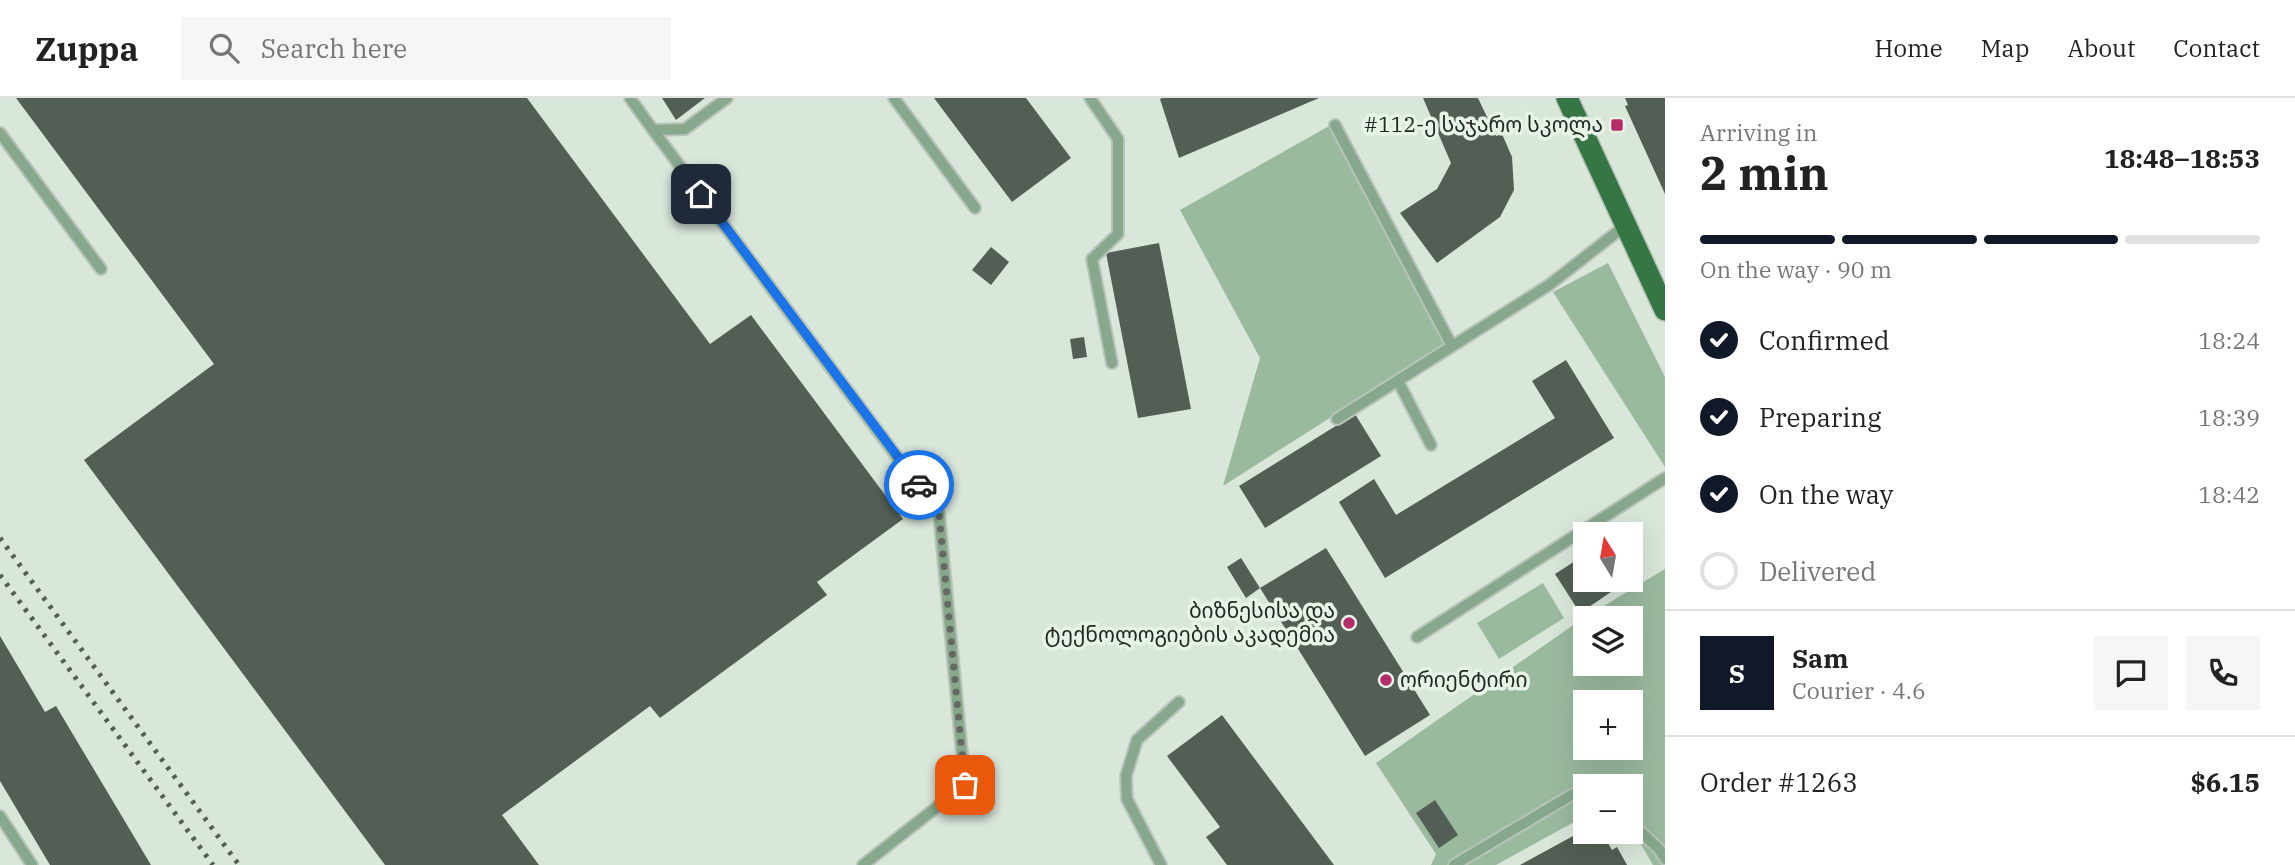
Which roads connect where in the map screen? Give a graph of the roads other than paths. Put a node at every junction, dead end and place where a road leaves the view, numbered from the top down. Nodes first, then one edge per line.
1 (630, 98) edge
2 (726, 98) edge
3 (894, 98) edge
4 (1090, 98) edge
5 (1567, 98) edge
6 (1335, 125) dead end
7 (653, 130) junction
8 (0, 133) edge
9 (975, 208) dead end
10 (1626, 225) junction
11 (101, 269) dead end
12 (1665, 310) edge
13 (1452, 346) junction
14 (1112, 363) dead end
15 (1398, 381) junction
16 (1337, 419) dead end
17 (1432, 445) dead end
18 (1665, 478) edge
19 (1417, 637) dead end
20 (1180, 702) dead end
21 (1573, 793) edge
22 (0, 816) edge
23 (1643, 835) edge
24 (1665, 859) edge
25 (32, 865) edge
26 (863, 865) edge
27 (1161, 865) edge
28 (1454, 865) edge

1 - 7 lane
2 - 7 lane
3 - 9 lane
4 - 14 lane
5 - 10 main road
6 - 13 lane
7 - 26 lane
8 - 11 lane
10 - 12 main road
10 - 13 lane
13 - 15 lane
15 - 16 lane
15 - 17 lane
18 - 19 lane
20 - 27 lane
21 - 28 lane
22 - 25 lane
23 - 24 lane

